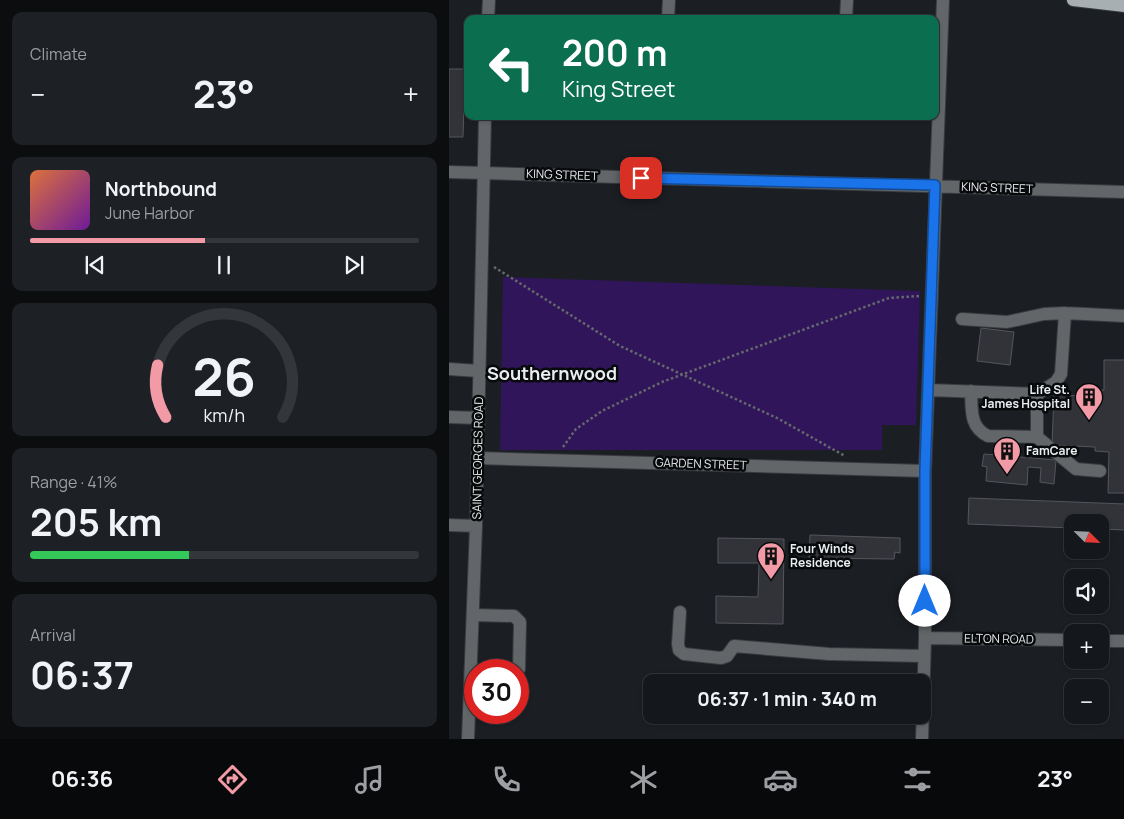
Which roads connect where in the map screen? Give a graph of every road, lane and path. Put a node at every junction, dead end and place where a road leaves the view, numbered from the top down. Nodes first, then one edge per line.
1 (489, 0) edge
2 (669, 0) edge
3 (847, 0) edge
4 (943, 0) edge
5 (1073, 0) edge
6 (1124, 6) edge
7 (489, 15) edge
8 (668, 15) edge
9 (847, 15) edge
10 (939, 92) edge
11 (485, 120) edge
12 (938, 120) edge
13 (449, 172) edge
14 (484, 173) junction
15 (935, 185) junction
16 (1124, 192) edge
17 (482, 259) junction
18 (931, 296) junction
19 (1065, 314) junction
20 (1124, 316) edge
21 (962, 320) dead end
22 (449, 369) edge
23 (479, 371) junction
24 (681, 375) junction
25 (928, 390) junction
26 (971, 391) junction
27 (1037, 394) junction
28 (449, 417) edge
29 (478, 418) junction
30 (1037, 437) junction
31 (477, 458) junction
32 (553, 460) junction
33 (867, 469) junction
34 (925, 471) junction
35 (1100, 471) dead end
36 (449, 525) edge
37 (476, 526) junction
38 (679, 612) dead end
39 (473, 615) junction
40 (925, 638) junction
41 (1064, 640) edge
42 (1109, 641) edge
43 (1124, 641) edge
44 (924, 656) junction
45 (519, 659) edge
46 (468, 739) edge
47 (921, 739) edge

1 - 7 street
2 - 8 street
3 - 9 street
4 - 10 street
5 - 6 main road
11 - 14 street, SAINT GEORGES ROAD
12 - 15 street
13 - 14 street, KING STREET
14 - 15 street, KING STREET
14 - 17 street, SAINT GEORGES ROAD
15 - 16 street, KING STREET
15 - 18 street
17 - 23 street, SAINT GEORGES ROAD
17 - 24 path
18 - 24 path
18 - 25 street
19 - 20 street
19 - 21 street
19 - 27 street
22 - 23 street
23 - 29 street, SAINT GEORGES ROAD
24 - 32 path
24 - 33 path
25 - 26 street
25 - 34 street
26 - 27 street
26 - 30 street
27 - 30 street
28 - 29 street
29 - 31 street, SAINT GEORGES ROAD
30 - 35 street
31 - 32 street, GARDEN STREET
31 - 37 street, SAINT GEORGES ROAD
32 - 33 street, GARDEN STREET
33 - 34 street, GARDEN STREET
34 - 40 street
36 - 37 street
37 - 39 street, SAINT GEORGES ROAD
38 - 44 street
39 - 45 street
39 - 46 street, SAINT GEORGES ROAD
40 - 41 street, ELTON ROAD
40 - 44 street
42 - 43 street
44 - 47 street

